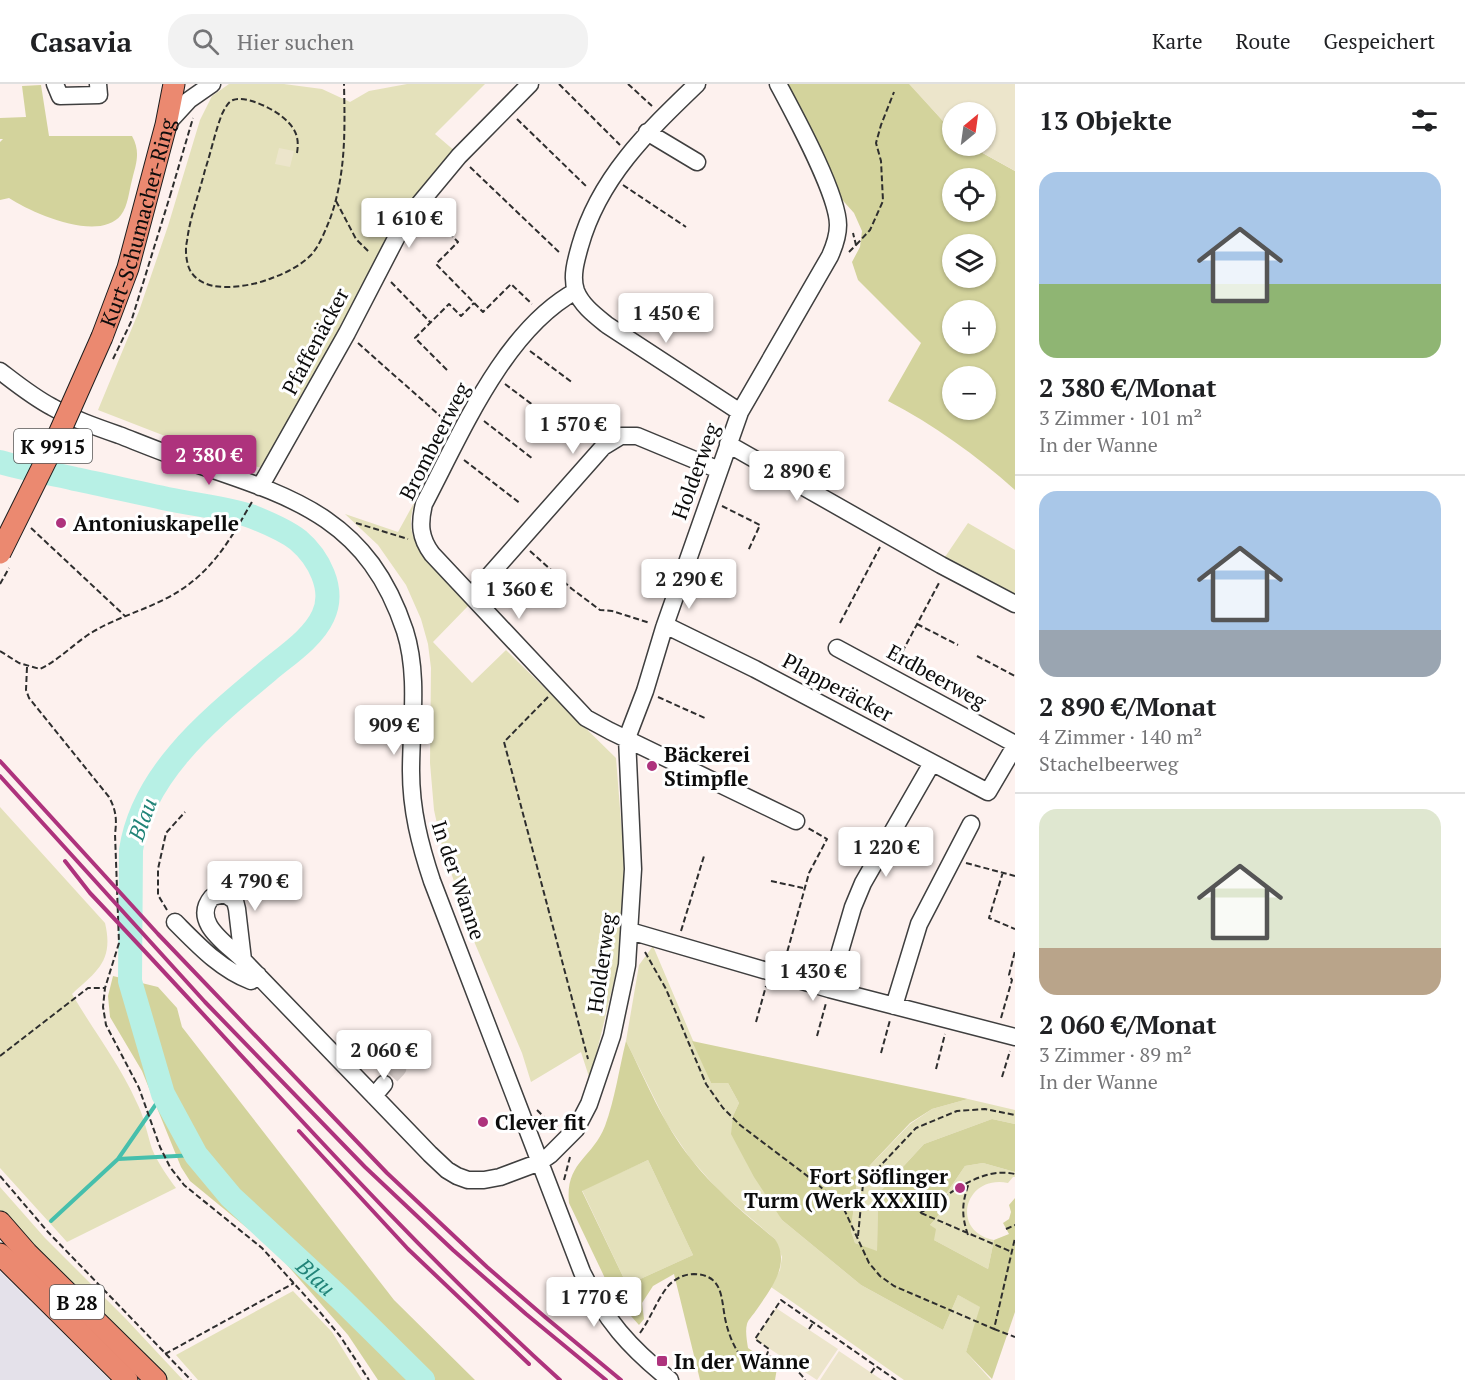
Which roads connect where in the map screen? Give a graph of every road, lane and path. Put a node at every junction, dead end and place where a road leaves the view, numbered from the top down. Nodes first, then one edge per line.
1 (55, 84) edge
2 (98, 84) edge
3 (174, 84) edge
4 (212, 84) edge
5 (344, 84) edge
6 (530, 84) edge
7 (559, 84) edge
8 (628, 84) edge
9 (697, 84) edge
10 (778, 84) edge
11 (894, 92) dead end
12 (506, 108) junction
13 (194, 116) dead end
14 (662, 117) junction
15 (166, 125) junction
16 (647, 132) junction
17 (297, 153) dead end
18 (628, 153) junction
19 (459, 156) junction
20 (697, 162) dead end
21 (611, 177) junction
22 (170, 196) dead end
23 (598, 199) junction
24 (336, 201) junction
25 (419, 203) junction
26 (686, 227) dead end
27 (856, 244) dead end
28 (380, 266) junction
29 (574, 266) junction
30 (576, 291) junction
31 (474, 303) junction
32 (544, 315) junction
33 (430, 322) junction
34 (347, 333) junction
35 (519, 342) junction
36 (447, 370) dead end
37 (0, 371) edge
38 (493, 375) junction
39 (573, 383) dead end
40 (473, 412) junction
41 (740, 412) junction
42 (554, 421) dead end
43 (461, 434) junction
44 (728, 444) junction
45 (452, 451) junction
46 (533, 459) dead end
47 (719, 470) junction
48 (260, 487) junction
49 (708, 500) junction
50 (252, 502) dead end
51 (521, 504) dead end
52 (353, 522) dead end
53 (34, 529) dead end
54 (392, 534) dead end
55 (887, 534) junction
56 (519, 541) junction
57 (748, 550) dead end
58 (0, 553) edge
59 (938, 584) dead end
60 (472, 595) junction
61 (1015, 604) edge
62 (125, 616) junction
63 (840, 623) dead end
64 (917, 624) junction
65 (665, 627) junction
66 (958, 645) dead end
67 (837, 648) dead end
68 (0, 651) edge
69 (977, 656) dead end
70 (898, 660) dead end
71 (27, 667) junction
72 (1015, 676) edge
73 (558, 687) junction
74 (645, 691) junction
75 (707, 719) dead end
76 (627, 738) junction
77 (1015, 745) edge
78 (932, 763) junction
79 (185, 812) dead end
80 (796, 821) joint
81 (971, 824) dead end
82 (704, 856) dead end
83 (983, 867) dead end
84 (1002, 872) junction
85 (1015, 876) edge
86 (771, 881) dead end
87 (804, 889) junction
88 (175, 922) joint
89 (1015, 929) edge
90 (630, 931) junction
91 (676, 945) junction
92 (1015, 951) edge
93 (243, 960) dead end
94 (775, 973) junction
95 (258, 975) junction
96 (105, 988) junction
97 (830, 989) junction
98 (894, 1006) junction
99 (949, 1020) junction
100 (756, 1022) dead end
101 (997, 1033) junction
102 (817, 1036) dead end
103 (1015, 1037) edge
104 (881, 1053) dead end
105 (363, 1054) tunnel mouth
106 (0, 1056) edge
107 (346, 1066) junction
108 (936, 1069) dead end
109 (1002, 1077) dead end
110 (598, 1081) junction
111 (532, 1103) dead end
112 (1015, 1115) edge
113 (557, 1124) dead end
114 (570, 1156) dead end
115 (540, 1162) junction
116 (1015, 1174) edge
117 (0, 1176) edge
118 (969, 1182) junction
119 (564, 1185) dead end
120 (0, 1222) edge
121 (1015, 1225) edge
122 (1006, 1229) dead end
123 (968, 1234) junction
124 (858, 1238) junction
125 (1015, 1238) edge
126 (1012, 1252) junction
127 (0, 1254) edge
128 (295, 1283) junction
129 (813, 1323) junction
130 (809, 1329) dead end
131 (994, 1329) junction
132 (634, 1331) dead end
133 (1015, 1337) edge
134 (165, 1354) junction
135 (766, 1358) junction
136 (876, 1366) junction
137 (871, 1373) dead end
138 (127, 1380) edge
139 (156, 1380) edge
140 (191, 1380) edge
141 (369, 1380) edge
142 (670, 1380) edge
143 (805, 1380) edge
144 (896, 1380) edge

1 - 2 street
3 - 15 main road, Kurt-Schumacher-Ring / K 9915
4 - 15 street
5 - 24 path
6 - 12 street, Pfaffenäcker
7 - 18 path
8 - 14 path
9 - 14 street
10 - 41 street, Holderweg
11 - 27 path
12 - 19 street, Pfaffenäcker
12 - 23 path
13 - 22 path
14 - 16 street
15 - 58 main road, Kurt-Schumacher-Ring / K 9915, bridge
16 - 18 street
16 - 20 street
17 - 24 path
18 - 21 street
19 - 25 street, Pfaffenäcker
19 - 29 path
21 - 23 street
21 - 26 path
23 - 29 street
24 - 28 path
25 - 28 street, Pfaffenäcker
25 - 31 path
28 - 33 path
28 - 34 street, Pfaffenäcker
29 - 30 street
30 - 32 street, Brombeerweg
30 - 41 street
31 - 32 path
31 - 33 path
32 - 35 street, Brombeerweg
33 - 36 path
34 - 43 path
34 - 48 street, Pfaffenäcker
35 - 38 street, Brombeerweg
35 - 39 path
37 - 48 street, In der Wanne
38 - 40 street, Brombeerweg
38 - 42 path
40 - 43 street, Brombeerweg
40 - 46 path
41 - 44 street, Holderweg
43 - 45 street, Brombeerweg
44 - 47 street, Holderweg
44 - 55 street
45 - 51 path
45 - 60 street, Brombeerweg
47 - 49 street, Holderweg
47 - 56 street
48 - 115 street, In der Wanne
49 - 57 path
49 - 65 street, Holderweg
50 - 62 path
52 - 54 path
53 - 62 path
55 - 61 street
55 - 63 path
56 - 60 street
56 - 65 path
59 - 64 path
60 - 73 street, Brombeerweg
62 - 71 path
64 - 66 path
64 - 70 path
65 - 74 street, Holderweg
65 - 78 street, Plapperäcker
67 - 77 street, Erdbeerweg
68 - 71 path
69 - 72 path
71 - 96 path
73 - 76 street, Brombeerweg
73 - 110 path
74 - 75 path
74 - 76 street, Holderweg
76 - 80 street, Brombeerweg
76 - 90 street, Holderweg
77 - 78 street, Plapperäcker
78 - 97 street
79 - 88 path
80 - 87 path
81 - 98 street
82 - 91 path
83 - 84 path
84 - 85 path
84 - 89 path
86 - 87 path
87 - 94 path
88 - 95 street
90 - 91 street
90 - 110 street, Holderweg
90 - 124 path
91 - 94 street
92 - 101 path
93 - 95 street
94 - 97 street
94 - 100 path
95 - 107 street
96 - 106 path
96 - 128 path
97 - 98 street
97 - 102 path
98 - 99 street
98 - 104 path
99 - 101 street
99 - 108 path
101 - 103 street
103 - 109 path
105 - 107 street
107 - 115 street
110 - 115 street, Holderweg
111 - 113 path
112 - 124 path
114 - 119 path
115 - 142 street, In der Wanne
116 - 118 path
117 - 134 path
118 - 123 path
118 - 123 path
120 - 139 main road, B 28
121 - 122 path
123 - 126 path
124 - 131 path
125 - 126 path
126 - 131 path
127 - 138 main road, B 28
128 - 134 path
128 - 141 path
129 - 130 path
129 - 135 path
129 - 136 path
131 - 133 path
132 - 135 path
134 - 140 path
135 - 143 path
136 - 137 path
136 - 144 path

